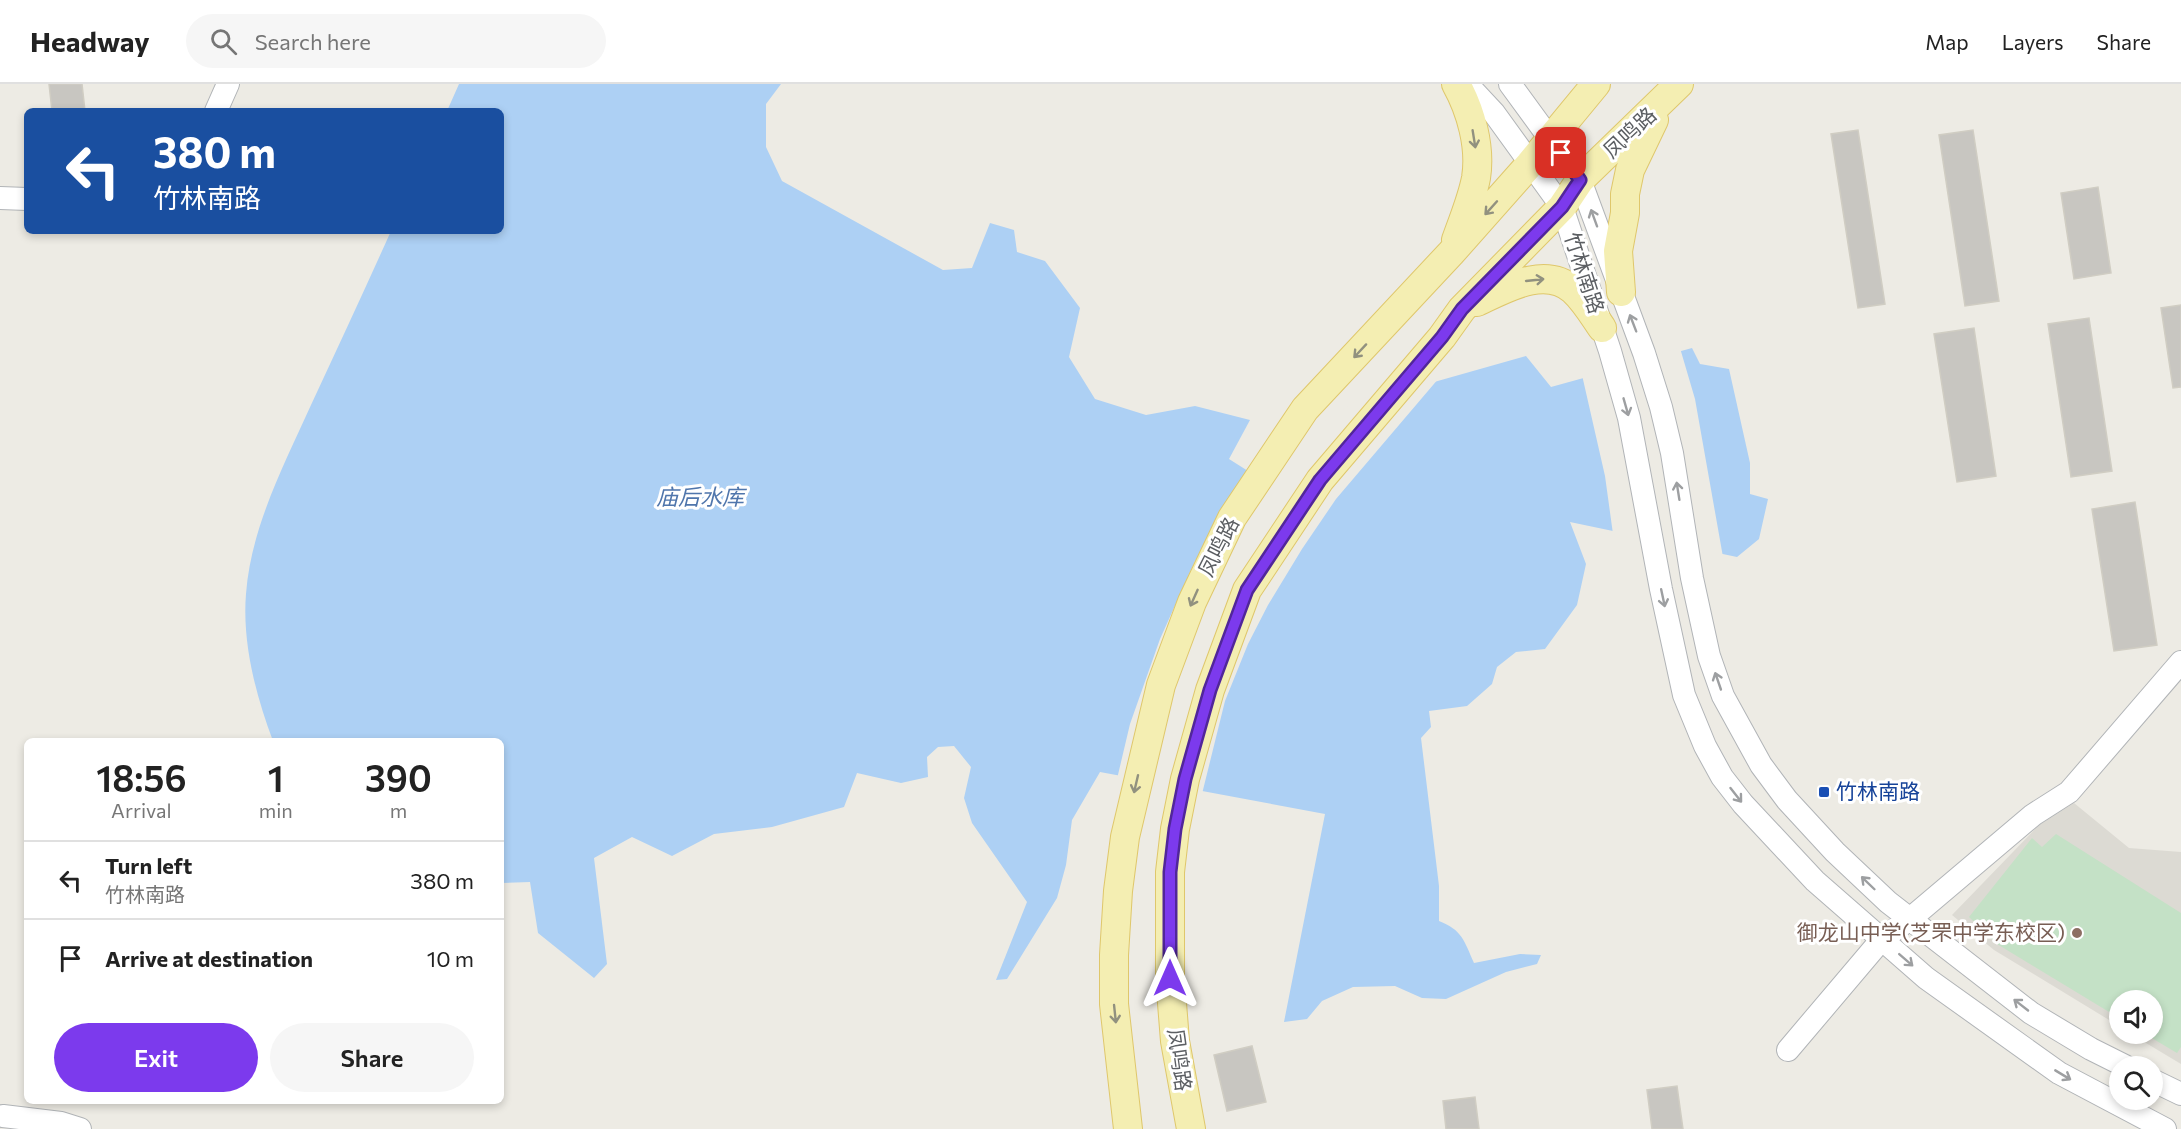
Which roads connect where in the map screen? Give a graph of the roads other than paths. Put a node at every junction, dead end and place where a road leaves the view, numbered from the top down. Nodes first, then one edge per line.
1 (228, 84) edge
2 (1456, 84) edge
3 (1467, 84) edge
4 (1510, 84) edge
5 (1596, 84) edge
6 (1672, 92) edge
7 (217, 108) edge
8 (1551, 139) junction
9 (1530, 164) junction
10 (1580, 180) junction
11 (0, 198) edge
12 (24, 199) edge
13 (1562, 207) junction
14 (1451, 253) junction
15 (1621, 292) junction
16 (1462, 309) junction
17 (1606, 339) junction
18 (2181, 662) edge
19 (1910, 919) junction
20 (1882, 939) junction
21 (1788, 1050) dead end
22 (2109, 1058) edge
23 (2163, 1085) edge
24 (2181, 1094) edge
25 (24, 1103) edge
26 (2, 1116) edge
27 (80, 1129) edge
28 (1128, 1129) edge
29 (1191, 1129) edge
30 (2165, 1129) edge

1 - 7 street
2 -> 14 main road
3 - 9 street, 竹林南路
4 - 8 street, 竹林南路
5 - 8 main road, 凤鸣路
6 - 10 main road, 凤鸣路
6 - 15 main road
8 - 9 main road, 凤鸣路
8 - 10 street, 竹林南路
9 - 13 street, 竹林南路
9 -> 14 main road, 凤鸣路
10 - 13 main road, 凤鸣路
15 -> 10 street, 竹林南路
11 - 12 street
13 - 16 main road, 凤鸣路
13 - 17 street, 竹林南路
14 -> 28 main road, 凤鸣路
19 -> 15 street, 竹林南路
16 -> 17 main road
16 - 29 main road, 凤鸣路
17 -> 20 street, 竹林南路
18 - 19 street
19 - 20 street
22 -> 19 street
20 - 21 street
20 -> 30 street
23 - 24 street
25 - 26 street
26 - 27 street

